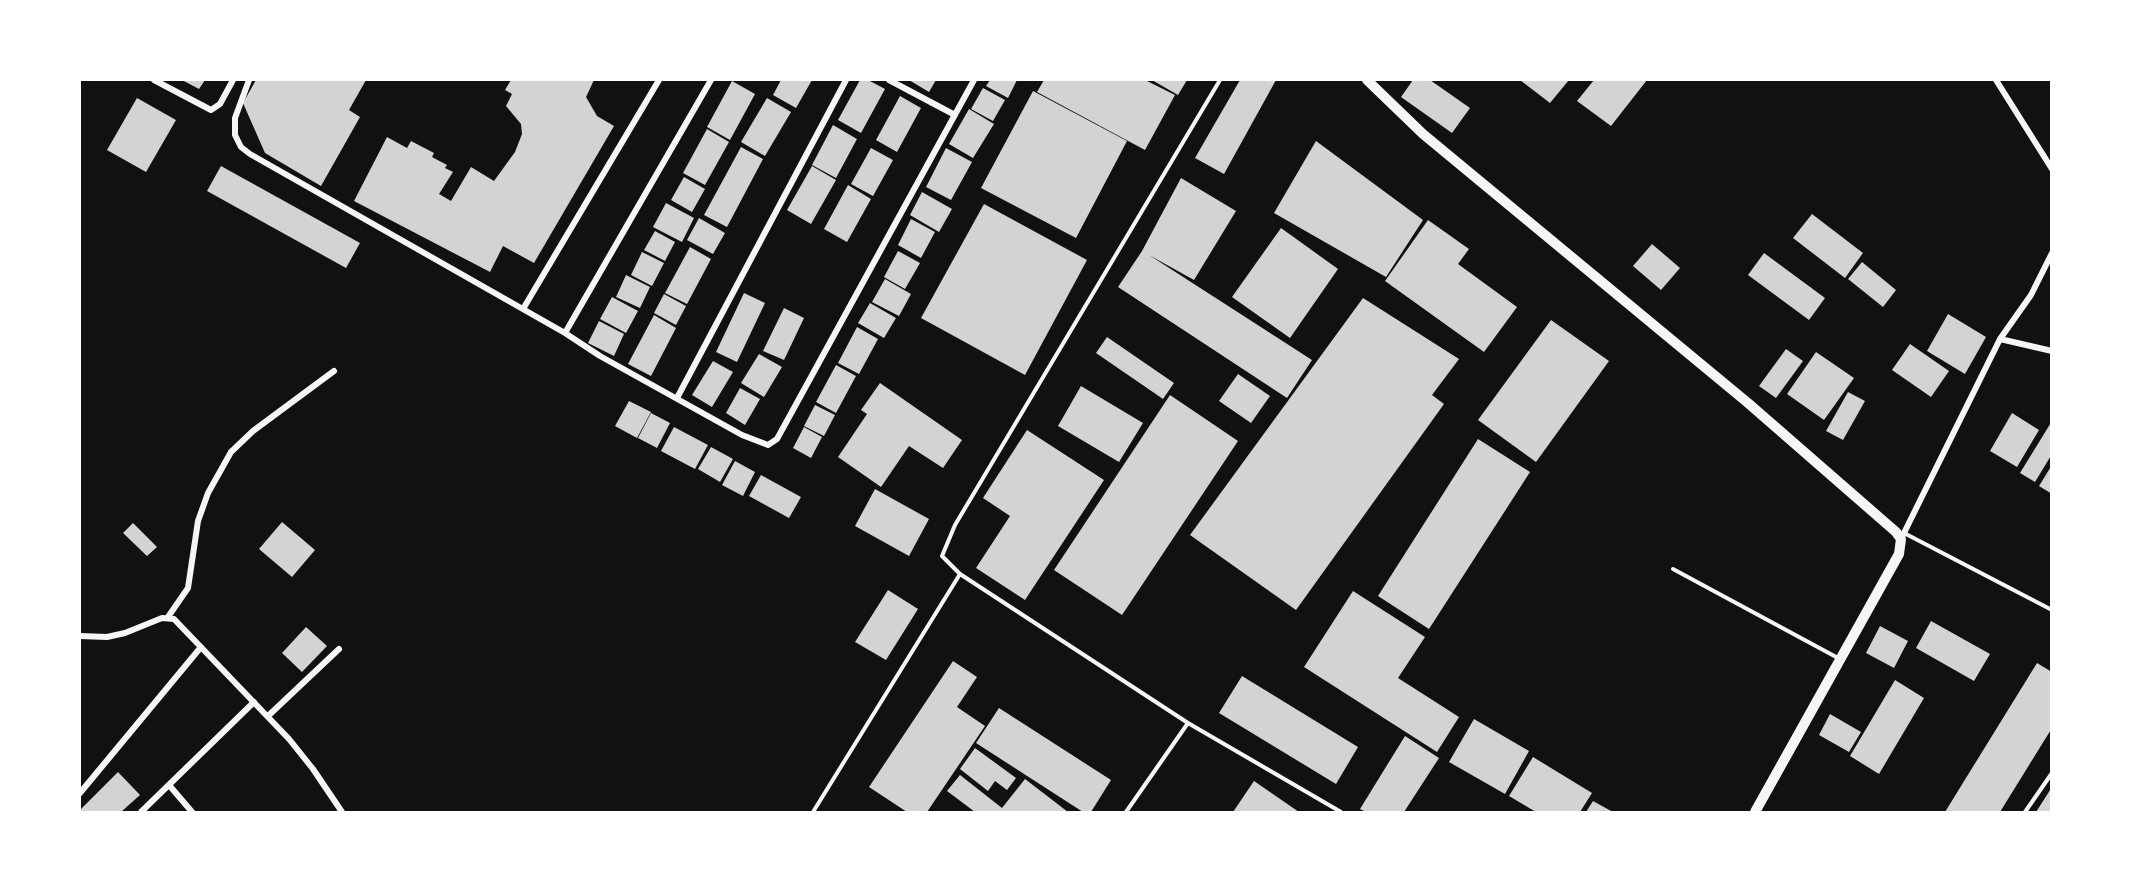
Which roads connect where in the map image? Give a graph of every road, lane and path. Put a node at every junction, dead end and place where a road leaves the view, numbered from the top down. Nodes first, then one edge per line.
1 (154, 80) edge
2 (233, 80) edge
3 (249, 80) edge
4 (660, 80) edge
5 (711, 80) edge
6 (846, 80) edge
7 (890, 80) edge
8 (974, 80) edge
9 (1220, 80) edge
10 (1367, 80) edge
11 (1996, 80) edge
12 (955, 114) junction
13 (2052, 169) edge
14 (2052, 253) edge
15 (523, 309) junction
16 (565, 333) junction
17 (2000, 339) junction
18 (2052, 351) edge
19 (334, 371) dead end
20 (677, 398) junction
21 (1902, 536) junction
22 (1673, 569) dead end
23 (960, 573) junction
24 (2052, 610) edge
25 (168, 617) junction
26 (80, 636) edge
27 (201, 647) junction
28 (339, 649) dead end
29 (1842, 660) junction
30 (254, 702) junction
31 (268, 716) junction
32 (1188, 723) junction
33 (2052, 772) edge
34 (169, 785) junction
35 (80, 793) edge
36 (141, 813) edge
37 (192, 813) edge
38 (342, 813) edge
39 (813, 813) edge
40 (1126, 813) edge
41 (1341, 813) edge
42 (1755, 813) edge
43 (2025, 813) edge

1 - 2 street
3 - 15 street
4 - 15 street
5 - 16 street
6 - 20 street
7 - 12 street
8 - 12 street
9 - 23 lane
10 - 21 street
11 - 13 street
12 - 20 street
14 - 17 street
15 - 16 street
16 - 20 street
17 - 18 street
17 - 21 street
19 - 25 street
21 - 24 lane
21 - 29 street
22 - 29 lane
23 - 32 lane
23 - 39 lane
25 - 26 street
25 - 27 street
27 - 30 street
27 - 35 street
28 - 31 street
29 - 42 street
30 - 31 street
30 - 34 street
31 - 38 street
32 - 40 lane
32 - 41 lane
33 - 43 lane
34 - 36 street
34 - 37 street

